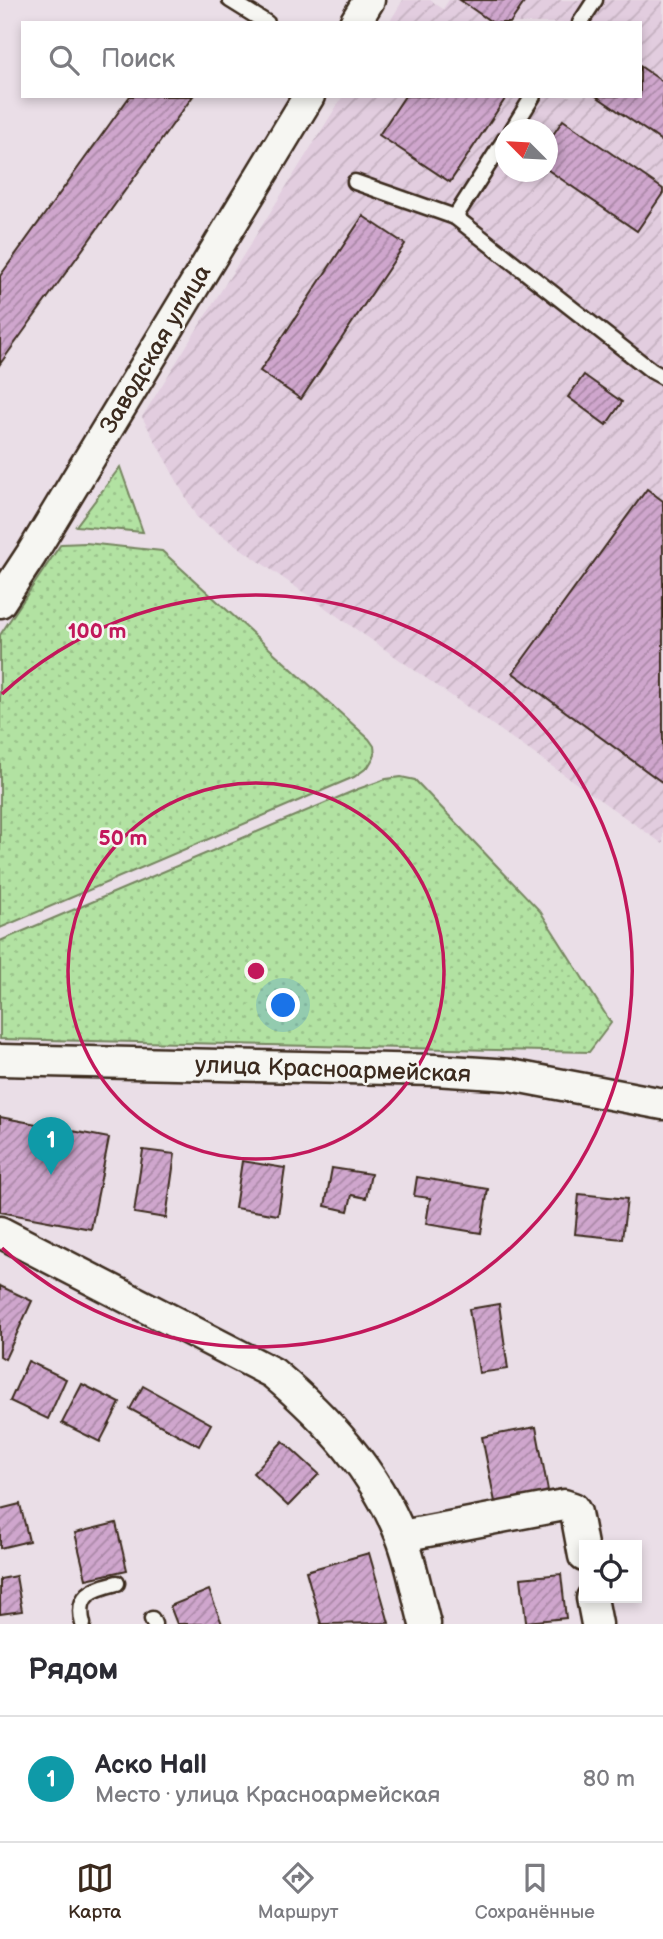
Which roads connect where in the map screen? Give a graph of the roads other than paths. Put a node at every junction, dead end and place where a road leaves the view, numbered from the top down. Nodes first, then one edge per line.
1 (230, 0) edge
2 (369, 0) edge
3 (595, 0) edge
4 (264, 21) edge
5 (356, 21) edge
6 (581, 21) edge
7 (308, 98) edge
8 (532, 98) edge
9 (519, 119) edge
10 (495, 156) edge
11 (355, 182) dead end
12 (455, 217) junction
13 (663, 377) edge
14 (0, 601) edge
15 (0, 1060) edge
16 (663, 1104) edge
17 (0, 1232) edge
18 (402, 1536) junction
19 (581, 1540) edge
20 (117, 1583) dead end
21 (593, 1603) edge
22 (83, 1624) edge
23 (425, 1624) edge
24 (597, 1624) edge

1 - 4 lane
2 - 5 street
3 - 6 lane
7 - 14 street, Заводская улица
8 - 9 lane
10 - 12 lane
11 - 12 lane
12 - 13 lane
15 - 16 street, улица Красноармейская
17 - 18 street
18 - 19 street
18 - 23 street
20 - 22 lane
21 - 24 street

